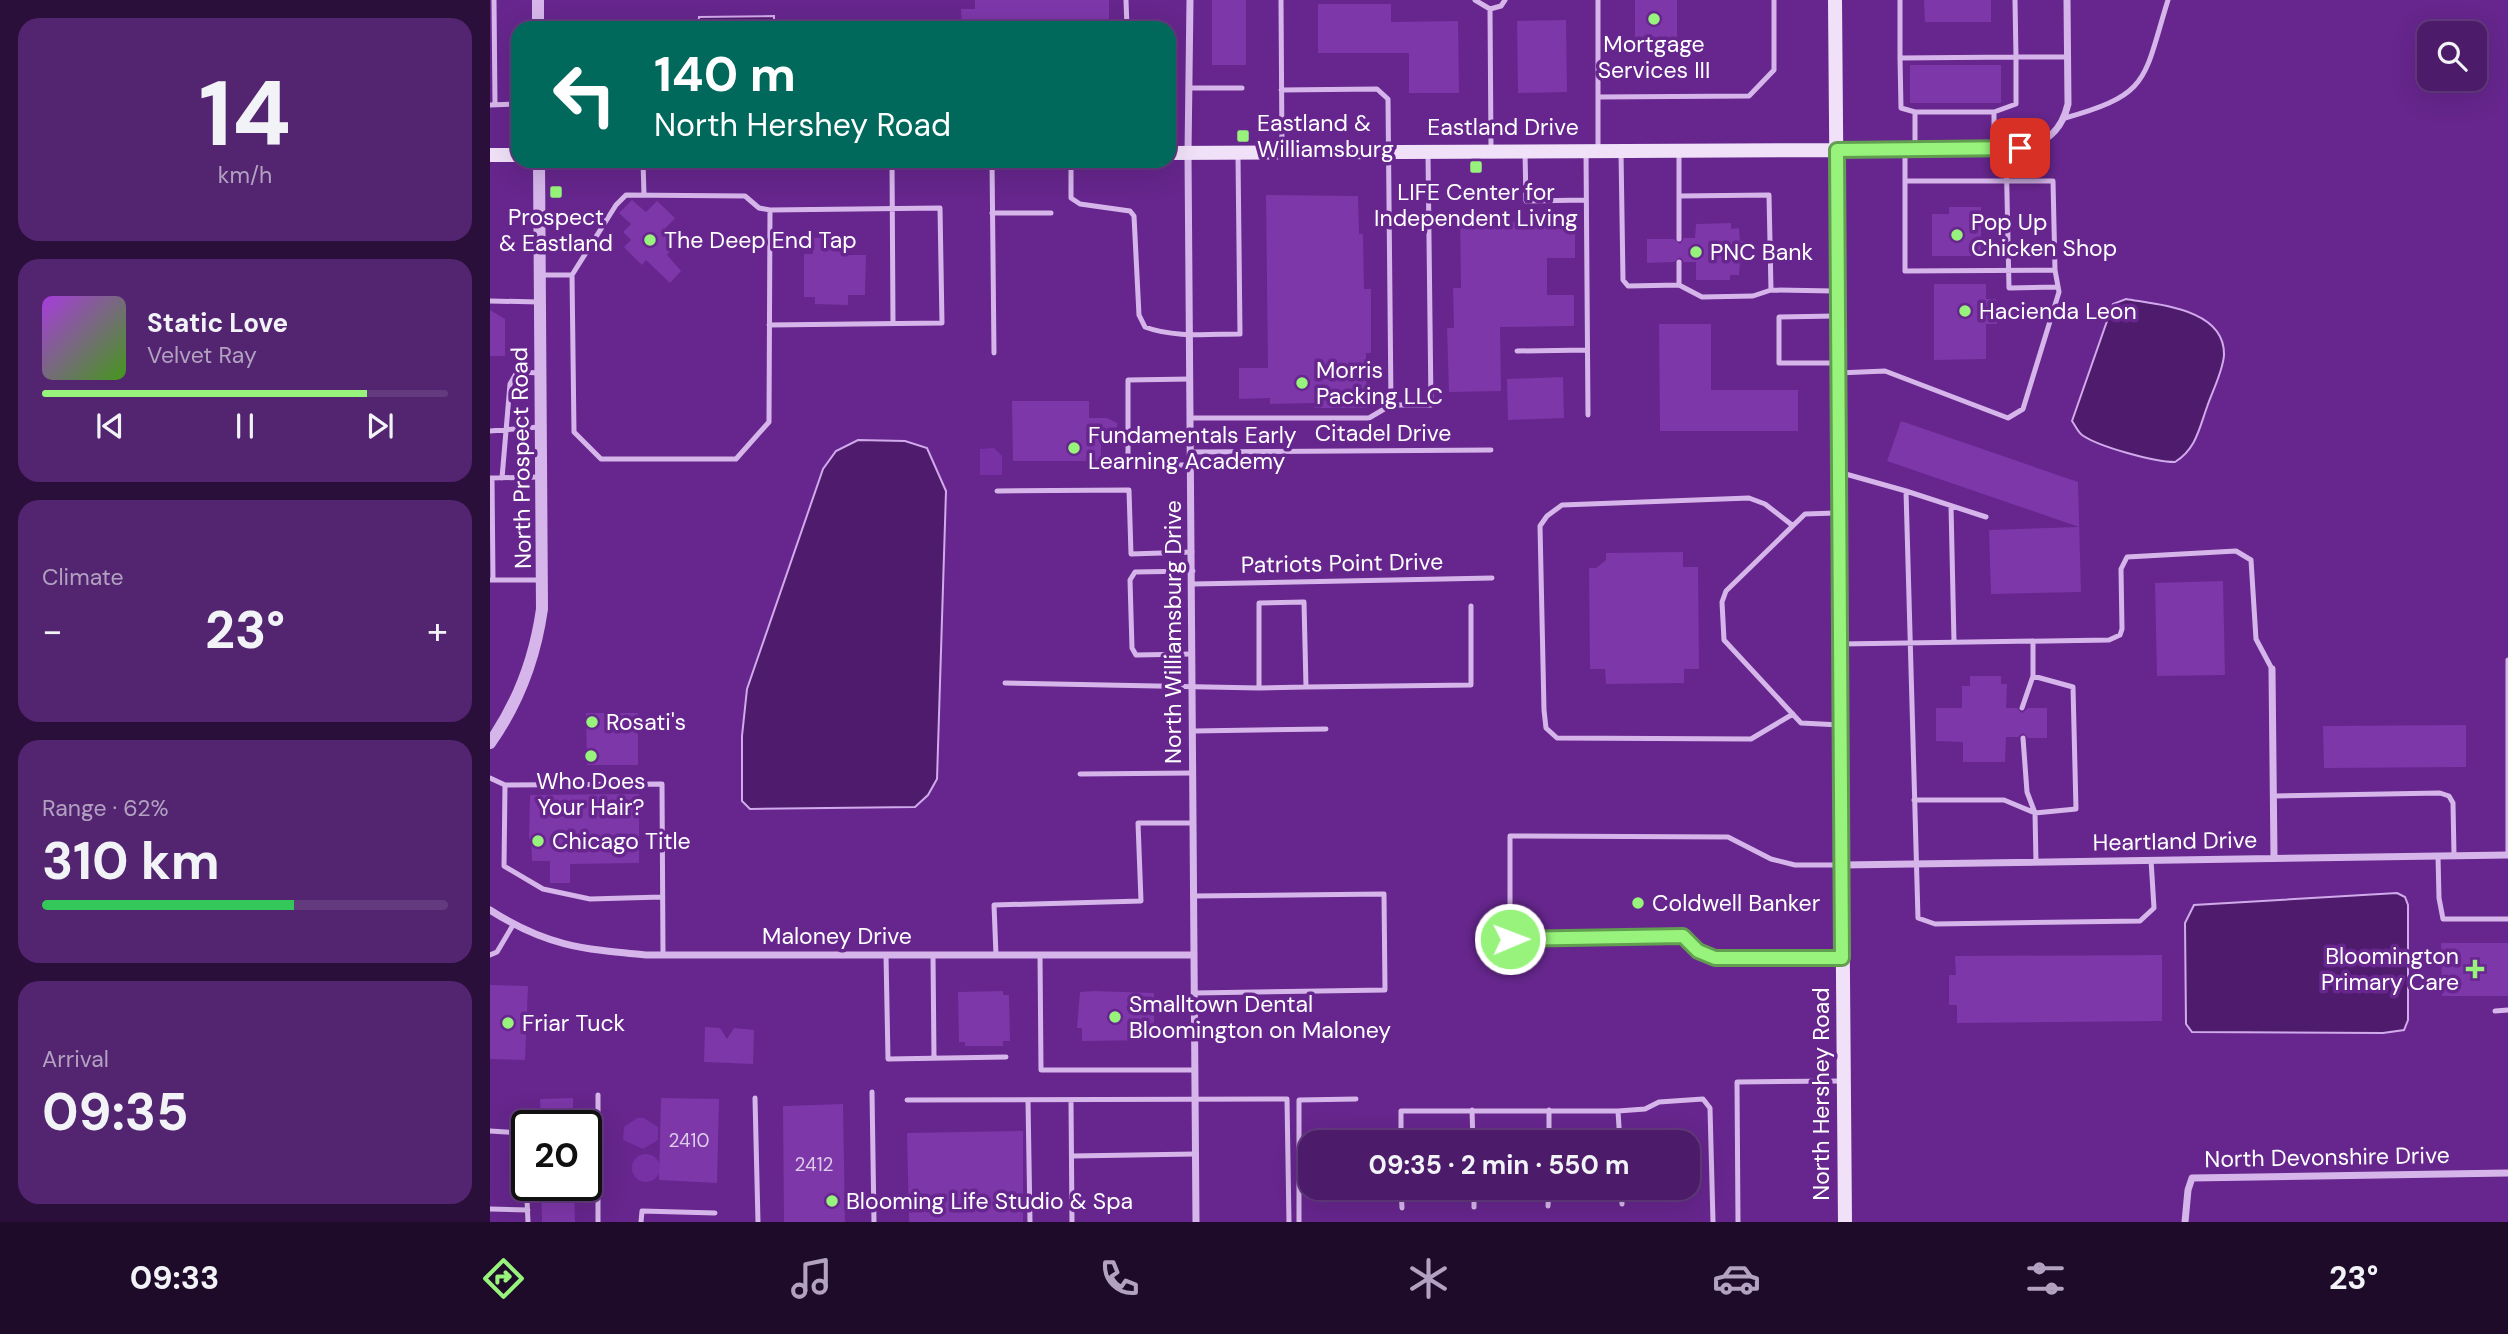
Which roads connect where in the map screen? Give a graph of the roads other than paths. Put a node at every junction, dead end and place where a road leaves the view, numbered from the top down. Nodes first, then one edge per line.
1 (494, 0) edge
2 (538, 0) edge
3 (1126, 0) edge
4 (1190, 0) edge
5 (1281, 0) edge
6 (1475, 0) edge
7 (1505, 0) edge
8 (1598, 0) edge
9 (1774, 0) edge
10 (1835, 0) edge
11 (1900, 0) edge
12 (2015, 0) edge
13 (2067, 0) edge
14 (2168, 0) edge
15 (1490, 9) junction
16 (538, 21) edge
17 (1127, 21) edge
18 (1930, 57) junction
19 (1958, 57) junction
20 (1982, 57) junction
21 (2016, 57) junction
22 (2067, 57) junction
23 (1900, 58) junction
24 (1930, 65) dead end
25 (1959, 65) dead end
26 (1982, 65) dead end
27 (1189, 88) junction
28 (1242, 88) dead end
29 (1281, 90) junction
30 (1598, 97) junction
31 (1930, 103) dead end
32 (1959, 103) dead end
33 (1982, 103) dead end
34 (511, 104) edge
35 (493, 105) edge
36 (1916, 112) junction
37 (1930, 112) junction
38 (1959, 112) junction
39 (1982, 112) junction
40 (1994, 112) junction
41 (2065, 118) junction
42 (1994, 148) junction
43 (2006, 148) junction
44 (1592, 149) junction
45 (1621, 149) junction
46 (1679, 149) junction
47 (1905, 149) junction
48 (1915, 149) junction
49 (1525, 150) junction
50 (1837, 150) junction
51 (1389, 151) junction
52 (1428, 151) junction
53 (1491, 151) junction
54 (1237, 152) junction
55 (1282, 152) junction
56 (1176, 153) edge
57 (1188, 153) junction
58 (490, 155) edge
59 (511, 155) edge
60 (539, 168) edge
61 (643, 168) edge
62 (892, 168) edge
63 (992, 168) edge
64 (1071, 168) edge
65 (1905, 181) junction
66 (2006, 181) junction
67 (644, 195) junction
68 (1679, 196) junction
69 (1586, 200) junction
70 (892, 208) junction
71 (770, 211) junction
72 (992, 213) junction
73 (1051, 213) dead end
74 (1679, 239) dead end
75 (1679, 262) dead end
76 (2008, 270) junction
77 (2055, 270) junction
78 (540, 275) junction
79 (572, 275) junction
80 (1679, 285) junction
81 (2058, 287) junction
82 (1771, 290) junction
83 (1838, 291) junction
84 (490, 301) edge
85 (541, 302) junction
86 (1838, 316) junction
87 (893, 324) junction
88 (769, 325) junction
89 (1190, 334) junction
90 (1587, 350) junction
91 (1517, 351) dead end
92 (994, 353) dead end
93 (1838, 368) junction
94 (541, 373) junction
95 (1190, 379) junction
96 (1391, 405) junction
97 (1588, 415) dead end
98 (1191, 418) junction
99 (542, 427) junction
100 (490, 431) edge
101 (504, 431) junction
102 (1491, 450) dead end
103 (1191, 452) junction
104 (1191, 465) junction
105 (1839, 472) junction
106 (542, 477) junction
107 (491, 478) edge
108 (502, 478) junction
109 (997, 491) dead end
110 (1906, 491) junction
111 (1951, 506) junction
112 (1839, 513) junction
113 (1986, 517) dead end
114 (1792, 525) junction
115 (1192, 552) junction
116 (1193, 571) junction
117 (1492, 578) dead end
118 (491, 580) edge
119 (543, 580) junction
120 (1193, 583) junction
121 (1471, 606) dead end
122 (2033, 641) junction
123 (1954, 642) junction
124 (1910, 643) junction
125 (1840, 644) junction
126 (1193, 654) junction
127 (2508, 660) edge
128 (2272, 669) joint
129 (2033, 676) junction
130 (1005, 683) dead end
131 (1193, 685) junction
132 (1307, 687) junction
133 (1259, 688) junction
134 (2022, 708) dead end
135 (1793, 714) junction
136 (1841, 724) junction
137 (1326, 729) dead end
138 (1193, 731) junction
139 (2022, 737) dead end
140 (491, 738) edge
141 (1193, 773) junction
142 (1080, 774) dead end
143 (490, 778) edge
144 (505, 785) junction
145 (2274, 796) junction
146 (1914, 800) junction
147 (2035, 813) junction
148 (1193, 823) junction
149 (2454, 855) junction
150 (2508, 855) edge
151 (2438, 856) junction
152 (2274, 858) junction
153 (2151, 860) junction
154 (2036, 862) junction
155 (1916, 864) junction
156 (1842, 865) junction
157 (1194, 895) junction
158 (662, 897) junction
159 (490, 910) edge
160 (2508, 919) edge
161 (513, 925) junction
162 (490, 955) edge
163 (663, 955) junction
164 (886, 955) junction
165 (933, 955) junction
166 (996, 955) junction
167 (1040, 955) junction
168 (1194, 955) junction
169 (1842, 958) junction
170 (1194, 993) junction
171 (2508, 1010) edge
172 (2495, 1011) dead end
173 (1006, 1057) dead end
174 (934, 1058) junction
175 (1195, 1070) junction
176 (1843, 1081) junction
177 (872, 1092) dead end
178 (598, 1095) dead end
179 (755, 1098) dead end
180 (1356, 1099) dead end
181 (907, 1100) dead end
182 (1028, 1100) junction
183 (1071, 1100) junction
184 (1195, 1101) junction
185 (1472, 1110) junction
186 (1549, 1110) junction
187 (1619, 1111) junction
188 (1401, 1130) edge
189 (1473, 1130) edge
190 (1549, 1130) edge
191 (1620, 1130) edge
192 (490, 1131) edge
193 (1195, 1154) junction
194 (1072, 1156) junction
195 (2508, 1173) edge
196 (1402, 1200) edge
197 (1474, 1200) edge
198 (1548, 1200) edge
199 (1622, 1200) edge
200 (1622, 1204) dead end
201 (1548, 1206) dead end
202 (1474, 1207) dead end
203 (1402, 1208) dead end
204 (490, 1209) edge
205 (528, 1210) junction
206 (715, 1213) dead end
207 (528, 1222) edge
208 (598, 1222) edge
209 (641, 1222) edge
210 (758, 1222) edge
211 (874, 1222) edge
212 (1030, 1222) edge
213 (1072, 1222) edge
214 (1196, 1222) edge
215 (1289, 1222) edge
216 (1299, 1222) edge
217 (1713, 1222) edge
218 (1738, 1222) edge
219 (1844, 1222) edge
220 (2185, 1222) edge

1 - 35 lane
2 - 16 street
3 - 17 lane
4 - 27 street, North Williamsburg Drive
5 - 29 lane
6 - 15 lane
7 - 15 lane
8 - 30 lane
9 - 30 lane
10 - 50 main road, North Hershey Road
11 - 23 lane
12 - 21 lane
13 - 22 street
14 - 41 lane
15 - 53 lane
18 - 19 lane
18 - 23 lane
18 - 24 lane
19 - 20 lane
19 - 25 lane
20 - 21 lane
20 - 26 lane
21 - 22 lane
21 - 40 lane
22 - 41 street
23 - 36 lane
27 - 28 lane
27 - 57 street, North Williamsburg Drive
29 - 51 lane
29 - 55 lane
30 - 44 lane
31 - 37 lane
32 - 38 lane
33 - 39 lane
34 - 35 lane
36 - 37 lane
36 - 48 lane
37 - 38 lane
38 - 39 lane
39 - 40 lane
40 - 42 lane
41 - 43 street
42 - 43 street
42 - 48 street
43 - 66 lane
44 - 45 main road, Eastland Drive
44 - 49 main road, Eastland Drive
44 - 69 lane
45 - 46 main road, Eastland Drive
45 - 80 lane
46 - 50 main road, Eastland Drive
46 - 68 lane
47 - 48 street
47 - 50 street
47 - 65 lane
49 - 53 main road, Eastland Drive
49 - 69 lane
50 - 83 main road, North Hershey Road
51 - 52 main road, Eastland Drive
51 - 55 main road, Eastland Drive
51 - 96 lane
52 - 53 main road, Eastland Drive
52 - 96 lane
54 - 55 main road, Eastland Drive
54 - 57 main road, Eastland Drive
54 - 89 lane
56 - 57 main road, Eastland Drive
57 - 89 street, North Williamsburg Drive
58 - 59 main road
60 - 78 street, North Prospect Road
61 - 67 lane
62 - 70 lane
63 - 72 lane
64 - 89 lane
65 - 66 lane
65 - 76 lane
66 - 76 lane
66 - 77 lane
67 - 71 lane
67 - 79 lane
68 - 74 lane
68 - 82 lane
69 - 90 lane
70 - 71 lane
70 - 87 lane
70 - 87 lane
71 - 88 lane
72 - 73 lane
72 - 92 lane
75 - 80 lane
76 - 77 lane
76 - 81 lane
77 - 81 lane
78 - 79 lane
78 - 85 street, North Prospect Road
79 - 88 lane
80 - 82 lane
81 - 93 lane
82 - 83 lane
83 - 86 main road, North Hershey Road
84 - 85 lane
85 - 94 street, North Prospect Road
86 - 93 main road, North Hershey Road
86 - 93 lane
87 - 88 lane
89 - 95 street, North Williamsburg Drive
90 - 91 lane
90 - 97 lane
93 - 105 main road, North Hershey Road
94 - 99 street, North Prospect Road
94 - 101 lane
95 - 98 street, North Williamsburg Drive
95 - 104 lane
96 - 98 lane
98 - 103 street, North Williamsburg Drive
99 - 101 lane
99 - 106 street, North Prospect Road
100 - 101 lane
101 - 108 lane
102 - 103 lane, Citadel Drive
103 - 104 street, North Williamsburg Drive
104 - 115 street, North Williamsburg Drive
105 - 110 lane
105 - 112 main road, North Hershey Road
106 - 108 lane
106 - 119 street, North Prospect Road
107 - 108 lane
107 - 118 lane
109 - 115 lane
110 - 111 lane
110 - 124 lane
111 - 113 lane
111 - 123 lane
112 - 114 lane
112 - 125 main road, North Hershey Road
114 - 135 lane
114 - 135 lane
115 - 116 street, North Williamsburg Drive
116 - 120 street, North Williamsburg Drive
116 - 126 lane
117 - 120 lane, Patriots Point Drive
118 - 119 lane
119 - 140 street, North Prospect Road
120 - 126 street, North Williamsburg Drive
121 - 132 lane
122 - 123 lane
122 - 128 lane
122 - 129 lane
123 - 124 lane
124 - 125 lane
124 - 146 lane
125 - 136 main road, North Hershey Road
126 - 131 street, North Williamsburg Drive
127 - 150 lane
128 - 145 street
129 - 134 lane
129 - 147 lane
130 - 131 lane
131 - 133 lane
131 - 138 street, North Williamsburg Drive
132 - 133 lane
132 - 133 lane
135 - 136 lane
136 - 156 main road, North Hershey Road
137 - 138 lane
138 - 141 street, North Williamsburg Drive
139 - 147 lane
141 - 142 lane
141 - 148 street, North Williamsburg Drive
143 - 144 lane
144 - 158 lane
144 - 158 lane
145 - 149 lane
145 - 152 street
146 - 147 lane
146 - 155 lane
147 - 154 lane
148 - 157 street, North Williamsburg Drive
148 - 166 lane
149 - 150 street, Heartland Drive
149 - 151 street, Heartland Drive
151 - 152 street, Heartland Drive
151 - 160 lane
152 - 153 street, Heartland Drive
153 - 154 street, Heartland Drive
153 - 155 lane
154 - 155 street, Heartland Drive
155 - 156 street, Heartland Drive
156 - 169 main road, North Hershey Road
156 - 169 lane
157 - 168 street, North Williamsburg Drive
157 - 170 lane
158 - 163 lane
159 - 161 street, Maloney Drive
161 - 162 lane
161 - 163 street, Maloney Drive
163 - 164 street, Maloney Drive
164 - 165 street, Maloney Drive
164 - 174 lane
165 - 166 street, Maloney Drive
165 - 174 lane
166 - 167 street, Maloney Drive
167 - 168 street, Maloney Drive
167 - 175 lane
168 - 170 street, North Williamsburg Drive
169 - 176 main road, North Hershey Road
170 - 175 street, North Williamsburg Drive
171 - 172 lane
173 - 174 lane
175 - 184 street, North Williamsburg Drive
176 - 218 lane
176 - 219 main road, North Hershey Road
177 - 211 lane
178 - 208 lane
179 - 210 lane
180 - 216 lane
181 - 182 lane
182 - 183 lane
182 - 212 lane
183 - 184 lane
183 - 194 lane
184 - 193 street, North Williamsburg Drive
184 - 215 lane
185 - 186 lane
185 - 188 lane
185 - 189 lane
186 - 187 lane
186 - 190 lane
187 - 191 lane
187 - 217 lane
192 - 205 lane
193 - 194 lane
193 - 214 street, North Williamsburg Drive
194 - 213 lane
195 - 220 street, North Devonshire Drive
196 - 203 lane
197 - 202 lane
198 - 201 lane
199 - 200 lane
204 - 205 lane
205 - 207 lane
206 - 209 lane

